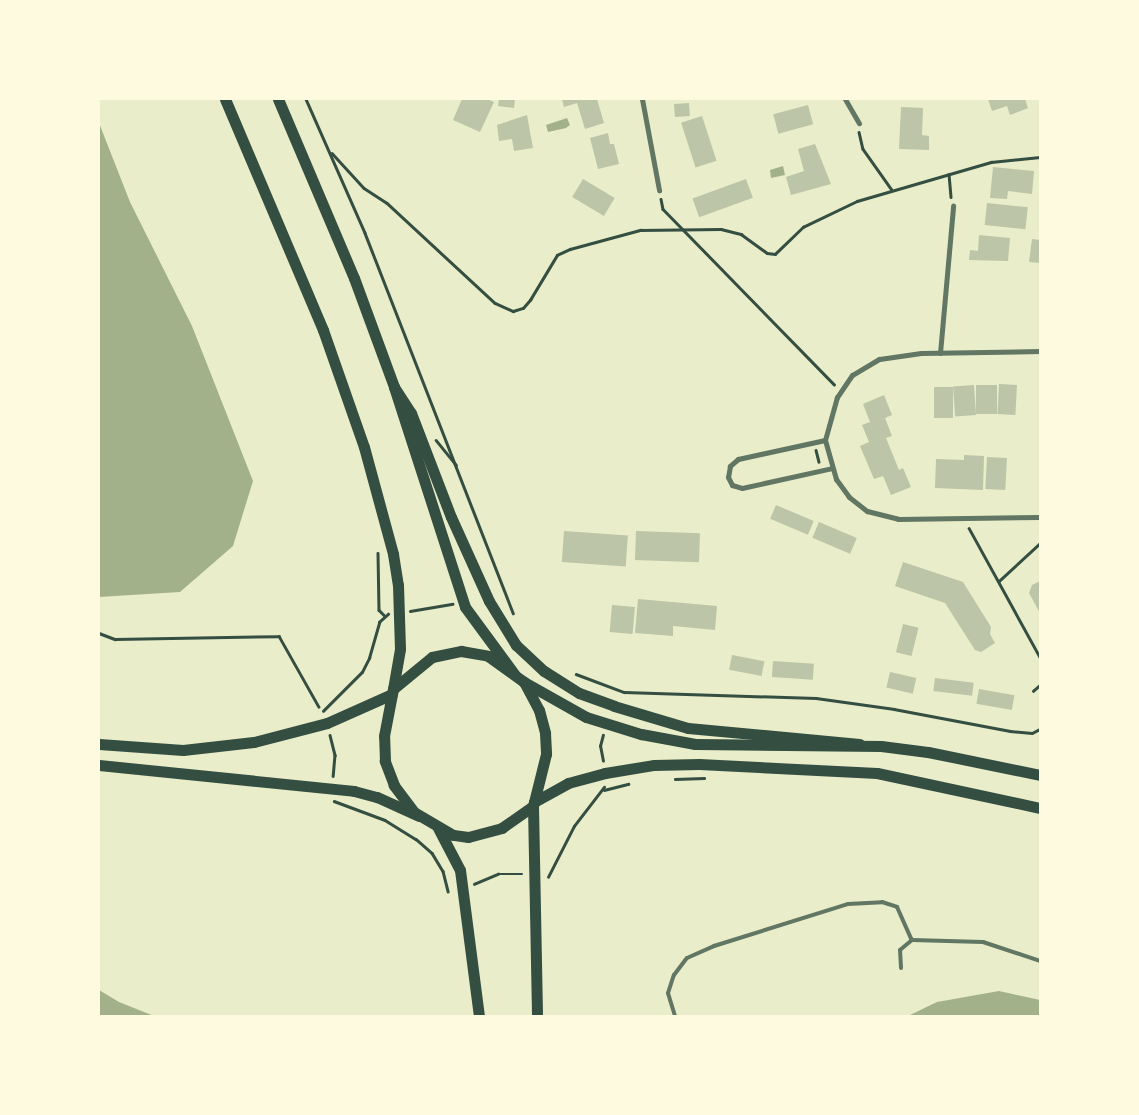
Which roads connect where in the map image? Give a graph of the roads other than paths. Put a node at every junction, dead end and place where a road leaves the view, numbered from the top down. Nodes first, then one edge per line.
1 (225, 99) edge
2 (278, 99) edge
3 (642, 99) edge
4 (845, 99) edge
5 (859, 123) road end
6 (659, 190) road end
7 (953, 206) road end
8 (1040, 351) edge
9 (940, 353) junction
10 (394, 387) junction
11 (825, 440) junction
12 (832, 468) junction
13 (1040, 517) edge
14 (519, 679) junction
15 (393, 691) junction
16 (99, 744) edge
17 (859, 744) junction
18 (99, 765) edge
19 (1040, 775) edge
20 (534, 804) junction
21 (1040, 808) edge
22 (420, 817) junction
23 (438, 828) junction
24 (912, 940) junction
25 (1040, 961) edge
26 (902, 968) dead end
27 (479, 1016) edge
28 (537, 1016) edge
29 (675, 1016) edge

1 - 15 main road
2 - 10 main road
3 - 6 street
4 - 5 street
7 - 9 street
8 - 9 street
9 - 11 street
10 - 14 main road
10 - 17 main road
11 - 12 street
11 - 12 street
12 - 13 street
14 - 15 main road
14 - 17 main road
14 - 20 main road
15 - 16 main road
15 - 22 main road
17 - 19 main road
18 - 22 main road
20 - 21 main road
20 - 23 main road
20 - 28 main road
22 - 23 main road
23 - 27 main road
24 - 25 lane
24 - 26 lane
24 - 29 lane

